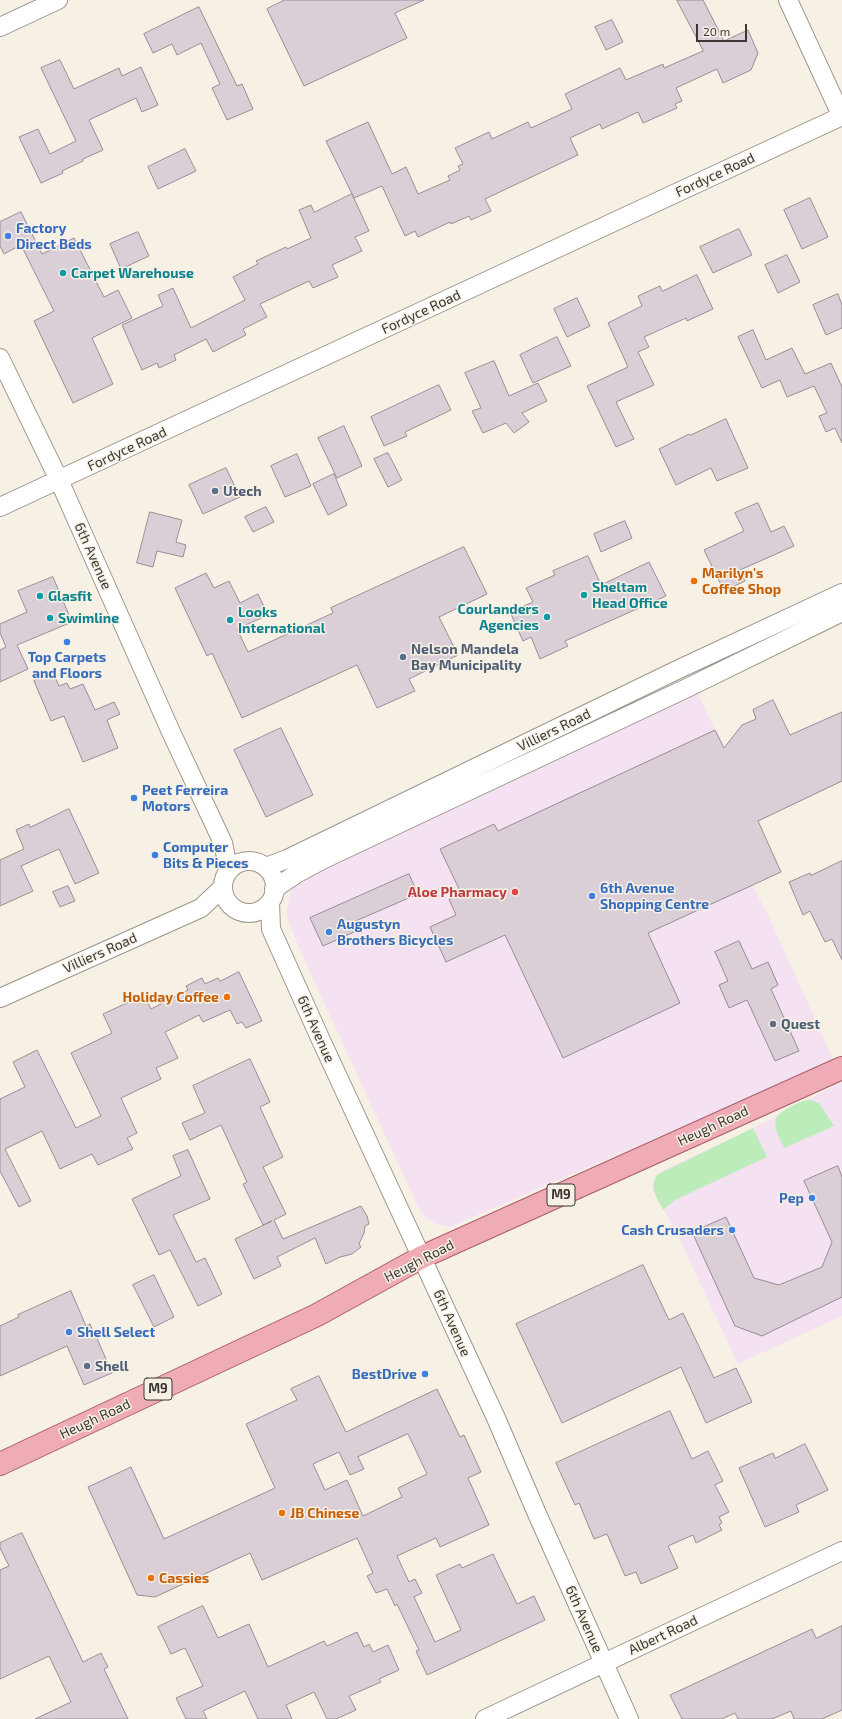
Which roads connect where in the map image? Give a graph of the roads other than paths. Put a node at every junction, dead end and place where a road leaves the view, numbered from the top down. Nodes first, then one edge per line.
1 (58, 0) edge
2 (788, 0) edge
3 (0, 27) edge
4 (842, 116) edge
5 (0, 358) edge
6 (59, 480) junction
7 (0, 507) edge
8 (842, 592) edge
9 (842, 612) edge
10 (222, 843) junction
11 (246, 861) junction
12 (266, 867) junction
13 (226, 879) junction
14 (272, 896) junction
15 (232, 906) junction
16 (200, 908) junction
17 (253, 913) junction
18 (271, 928) junction
19 (0, 998) edge
20 (842, 1068) edge
21 (422, 1257) junction
22 (0, 1464) edge
23 (842, 1551) edge
24 (604, 1663) junction
25 (485, 1719) edge
26 (629, 1719) edge

1 - 3 street
2 - 4 street
4 - 6 street, Fordyce Road
5 - 6 street, 6th Avenue
6 - 7 street, Fordyce Road
6 - 10 street, 6th Avenue
8 - 12 street, Villiers Road
9 - 14 street, Villiers Road
10 - 11 street, 6th Avenue
10 - 13 street, 6th Avenue
11 - 12 street, 6th Avenue
11 - 13 street
12 - 14 street, 6th Avenue
13 - 15 street, 6th Avenue
13 - 16 street, Villiers Road
14 - 17 street
14 - 18 street, 6th Avenue
15 - 16 street, Villiers Road
15 - 17 street, 6th Avenue
16 - 19 street, Villiers Road
17 - 18 street, 6th Avenue
18 - 21 street, 6th Avenue
20 - 21 main road, Heugh Road / M9
21 - 22 main road, Heugh Road / M9
21 - 24 street, 6th Avenue
23 - 24 street, Albert Road
24 - 25 street, Albert Road
24 - 26 street, 6th Avenue

